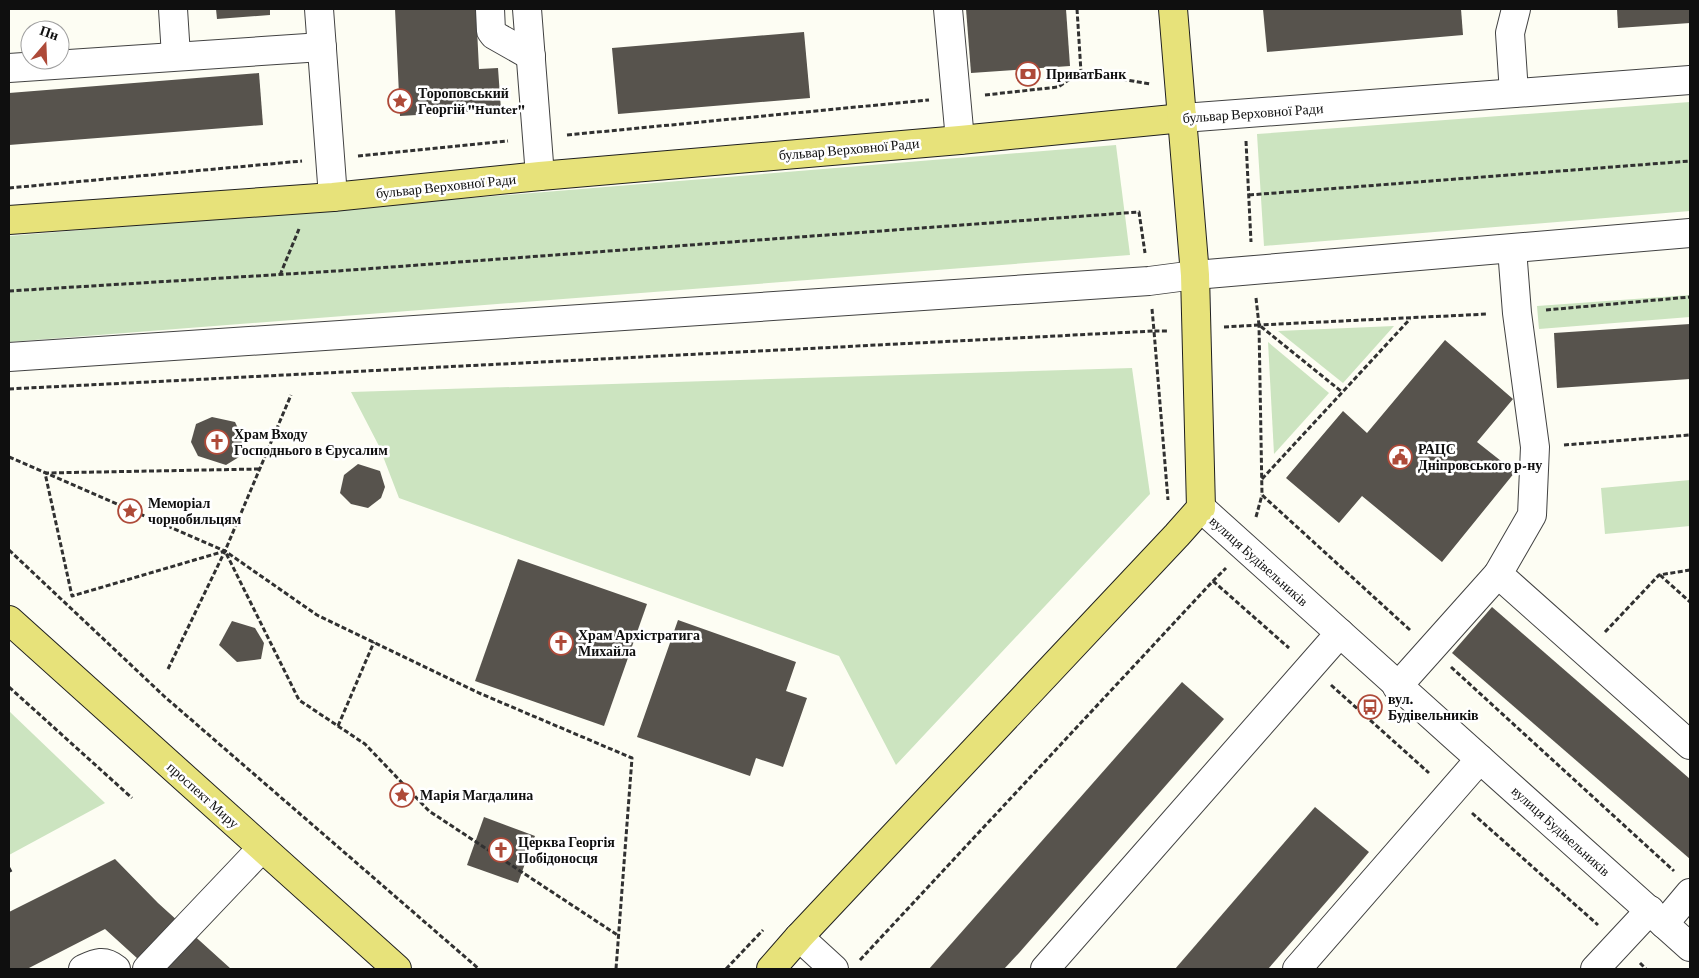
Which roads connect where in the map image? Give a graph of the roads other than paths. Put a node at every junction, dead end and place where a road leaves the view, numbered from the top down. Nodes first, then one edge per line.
1 (173, 9) edge
2 (319, 9) edge
3 (490, 9) edge
4 (527, 9) edge
5 (948, 9) edge
6 (1174, 9) edge
7 (1516, 9) edge
8 (322, 47) junction
9 (176, 56) junction
10 (530, 56) junction
11 (9, 68) edge
12 (1690, 80) edge
13 (1514, 93) junction
14 (1183, 118) junction
15 (960, 140) junction
16 (540, 176) junction
17 (333, 197) junction
18 (9, 220) edge
19 (1690, 233) edge
20 (1512, 249) junction
21 (1195, 275) junction
22 (9, 357) edge
23 (1201, 508) junction
24 (1498, 574) junction
25 (9, 620) edge
26 (1340, 633) junction
27 (1397, 687) junction
28 (1690, 745) edge
29 (1480, 759) junction
30 (262, 848) junction
31 (1683, 883) edge
32 (1657, 917) junction
33 (799, 937) junction
34 (1690, 947) edge
35 (846, 966) edge
36 (84, 969) edge
37 (116, 969) edge
38 (148, 969) edge
39 (398, 969) edge
40 (771, 969) edge
41 (1045, 969) edge
42 (1297, 969) edge
43 (1595, 969) edge

1 - 9 street
2 - 8 street
3 - 10 street
4 - 10 street
5 - 15 street
6 - 14 main road, вулиця Будівельників
7 - 13 street
8 - 9 street
8 - 17 street
9 - 11 street
10 - 16 street
12 - 13 street, бульвар Верховної Ради
13 - 14 street, бульвар Верховної Ради
14 - 15 main road, бульвар Верховної Ради
14 - 21 main road, вулиця Будівельників
15 - 16 main road, бульвар Верховної Ради
16 - 17 main road, бульвар Верховної Ради
17 - 18 main road, бульвар Верховної Ради
19 - 20 street
20 - 21 street
20 - 24 street
21 - 22 street
21 - 23 main road, вулиця Будівельників
23 - 26 street, вулиця Будівельників
23 - 33 main road
24 - 27 street
24 - 28 street
25 - 30 main road, проспект Миру
26 - 27 street, вулиця Будівельників
26 - 41 street
27 - 29 street, вулиця Будівельників
29 - 32 street, вулиця Будівельників
29 - 42 street
30 - 38 street
30 - 39 main road, проспект Миру
31 - 32 street
32 - 34 street, вулиця Будівельників
32 - 43 street
33 - 35 street
33 - 40 main road
36 - 37 street

